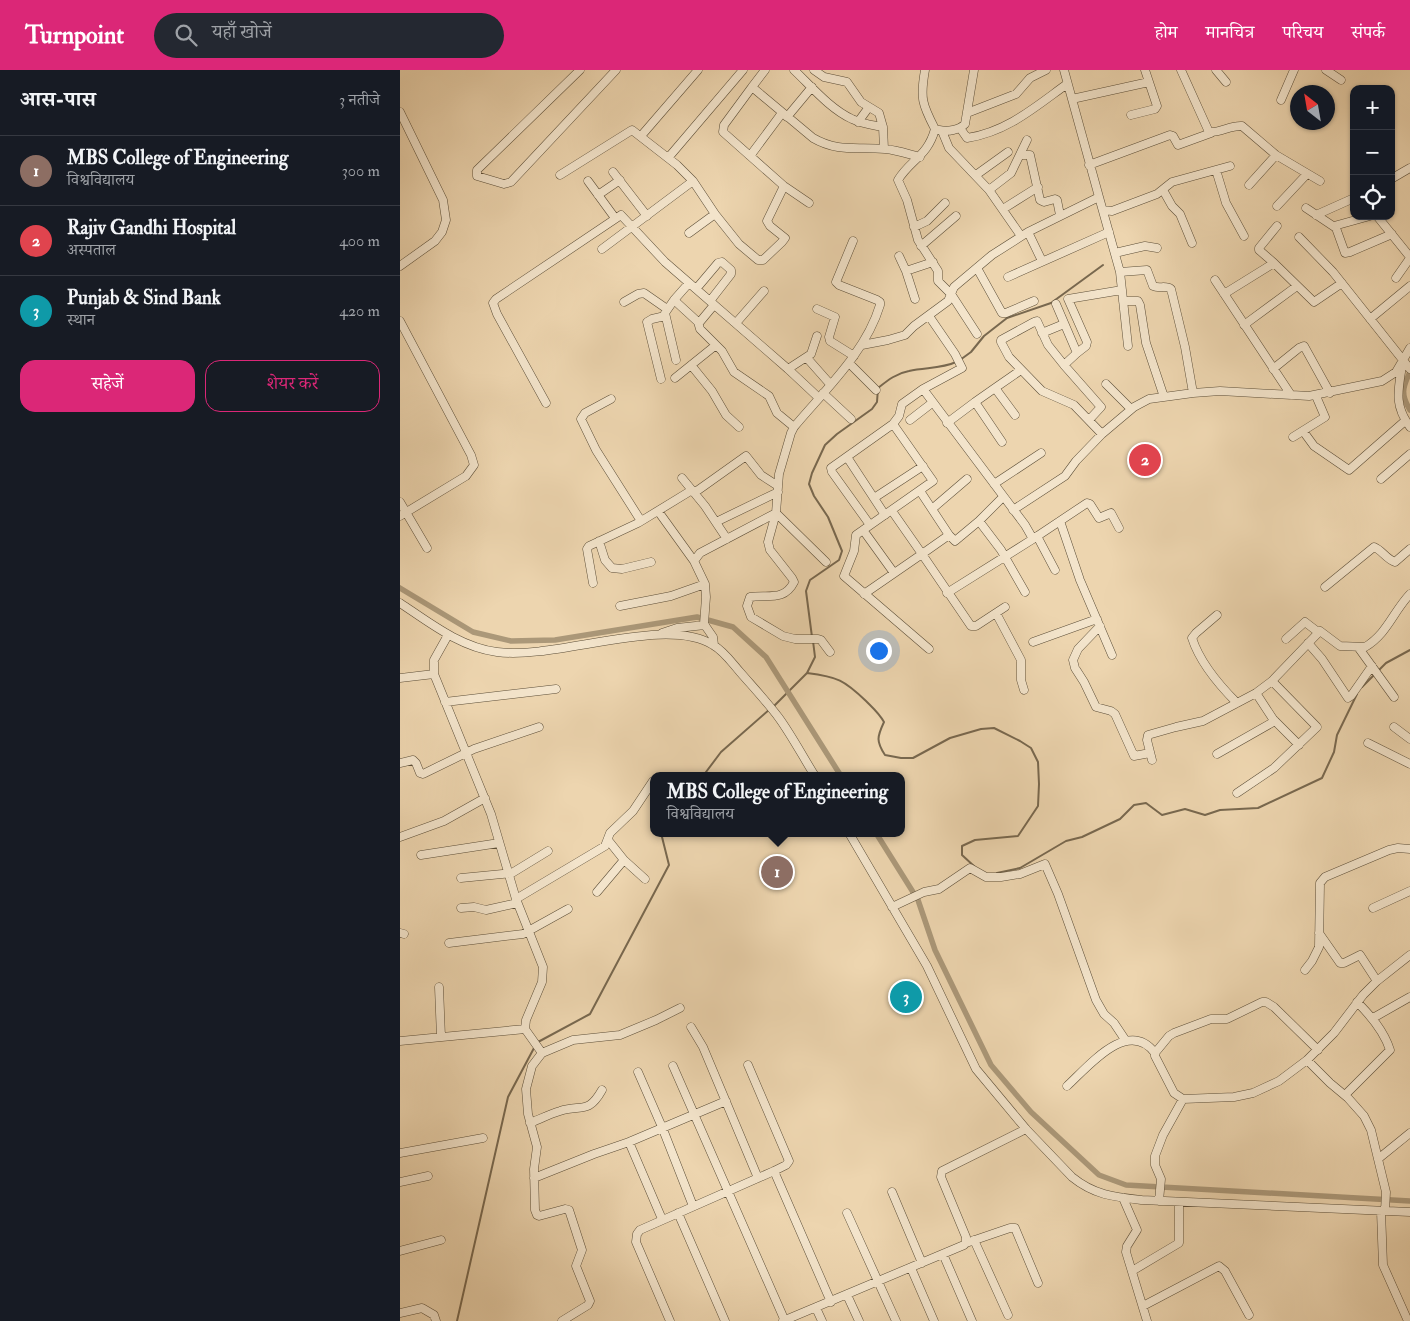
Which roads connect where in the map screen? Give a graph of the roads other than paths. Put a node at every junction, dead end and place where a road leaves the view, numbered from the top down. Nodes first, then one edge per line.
1 (580, 70) edge
2 (616, 70) edge
3 (698, 70) edge
4 (743, 70) edge
5 (766, 70) edge
6 (794, 70) edge
7 (814, 70) edge
8 (925, 70) edge
9 (974, 70) edge
10 (1046, 70) edge
11 (1064, 70) edge
12 (1145, 70) edge
13 (1181, 70) edge
14 (1216, 70) edge
15 (1294, 70) edge
16 (1326, 70) edge
17 (1341, 80) dead end
18 (1149, 82) junction
19 (1226, 82) dead end
20 (754, 84) junction
21 (1067, 84) junction
22 (812, 87) junction
23 (1072, 99) junction
24 (1281, 100) dead end
25 (869, 107) junction
26 (400, 112) edge
27 (967, 113) junction
28 (785, 115) junction
29 (1131, 115) dead end
30 (858, 122) junction
31 (883, 127) junction
32 (960, 128) junction
33 (938, 130) junction
34 (1211, 133) junction
35 (641, 136) junction
36 (1028, 140) dead end
37 (884, 149) junction
38 (1008, 152) dead end
39 (1020, 155) junction
40 (1276, 155) junction
41 (750, 156) junction
42 (920, 157) junction
43 (668, 158) junction
44 (1089, 165) junction
45 (1230, 166) dead end
46 (1410, 168) edge
47 (1216, 170) junction
48 (613, 172) dead end
49 (1307, 174) junction
50 (560, 175) dead end
51 (976, 175) junction
52 (1395, 177) edge
53 (620, 180) junction
54 (588, 181) dead end
55 (693, 181) junction
56 (1320, 181) dead end
57 (1249, 185) dead end
58 (784, 186) junction
59 (1038, 187) junction
60 (990, 190) junction
61 (1163, 190) junction
62 (598, 195) junction
63 (1099, 197) junction
64 (1350, 200) edge
65 (809, 203) dead end
66 (945, 203) dead end
67 (1277, 206) dead end
68 (1306, 208) dead end
69 (1003, 209) junction
70 (1103, 210) junction
71 (715, 214) junction
72 (1316, 214) junction
73 (1060, 215) junction
74 (647, 216) junction
75 (956, 216) dead end
76 (615, 218) junction
77 (1356, 220) edge
78 (1380, 220) edge
79 (1277, 226) dead end
80 (1334, 226) junction
81 (632, 227) junction
82 (914, 227) junction
83 (1028, 232) junction
84 (1109, 232) junction
85 (689, 233) dead end
86 (1392, 234) junction
87 (1021, 236) junction
88 (1244, 236) dead end
89 (1299, 237) dead end
90 (853, 241) dead end
91 (1192, 243) dead end
92 (921, 246) junction
93 (1157, 248) dead end
94 (602, 249) dead end
95 (899, 256) dead end
96 (1115, 256) junction
97 (1410, 257) edge
98 (1042, 261) junction
99 (933, 262) junction
100 (1274, 263) junction
101 (400, 266) edge
102 (977, 268) junction
103 (906, 271) junction
104 (1120, 272) junction
105 (1008, 277) dead end
106 (1396, 278) dead end
107 (1214, 280) dead end
108 (1342, 283) junction
109 (692, 286) junction
110 (1297, 286) junction
111 (1410, 286) edge
112 (1122, 290) junction
113 (764, 291) dead end
114 (951, 294) junction
115 (1224, 294) junction
116 (915, 299) dead end
117 (674, 300) junction
118 (1124, 301) junction
119 (624, 302) dead end
120 (1034, 302) dead end
121 (712, 303) junction
122 (1056, 304) dead end
123 (817, 309) dead end
124 (666, 312) junction
125 (929, 316) junction
126 (1370, 319) junction
127 (400, 321) edge
128 (699, 323) junction
129 (736, 323) junction
130 (1064, 324) junction
131 (1244, 326) junction
132 (1042, 333) junction
133 (977, 334) dead end
134 (817, 336) dead end
135 (716, 345) junction
136 (862, 345) junction
137 (1128, 346) dead end
138 (1410, 348) edge
139 (1077, 353) junction
140 (854, 356) junction
141 (807, 358) junction
142 (676, 360) dead end
143 (849, 364) junction
144 (691, 365) junction
145 (1064, 365) junction
146 (1407, 366) edge
147 (788, 368) junction
148 (1273, 369) junction
149 (1021, 370) junction
150 (675, 378) dead end
151 (661, 380) dead end
152 (830, 384) junction
153 (1106, 384) dead end
154 (995, 388) junction
155 (876, 390) dead end
156 (923, 390) junction
157 (1193, 393) junction
158 (1330, 393) junction
159 (821, 395) junction
160 (1290, 395) junction
161 (1316, 396) junction
162 (1164, 397) junction
163 (611, 399) dead end
164 (932, 402) junction
165 (975, 402) junction
166 (546, 403) dead end
167 (1131, 409) junction
168 (1014, 415) dead end
169 (850, 418) dead end
170 (910, 420) dead end
171 (1088, 420) junction
172 (947, 422) junction
173 (892, 424) junction
174 (1408, 424) edge
175 (739, 427) dead end
176 (794, 427) junction
177 (1303, 431) junction
178 (1102, 434) junction
179 (1294, 437) dead end
180 (1002, 442) dead end
181 (1041, 454) dead end
182 (1410, 454) edge
183 (847, 457) junction
184 (923, 466) junction
185 (682, 478) dead end
186 (967, 479) dead end
187 (1381, 479) dead end
188 (994, 484) junction
189 (778, 489) junction
190 (693, 491) junction
191 (920, 491) junction
192 (1004, 497) junction
193 (874, 498) junction
194 (400, 502) edge
195 (932, 509) junction
196 (1013, 510) junction
197 (658, 511) junction
198 (776, 513) junction
199 (889, 513) junction
200 (403, 514) edge
201 (641, 521) junction
202 (979, 521) junction
203 (1060, 521) junction
204 (716, 522) junction
205 (870, 525) junction
206 (1119, 528) dead end
207 (863, 530) junction
208 (949, 535) junction
209 (1035, 538) junction
210 (727, 539) junction
211 (599, 541) junction
212 (427, 548) dead end
213 (1410, 549) edge
214 (922, 554) junction
215 (1005, 556) junction
216 (694, 561) junction
217 (652, 562) dead end
218 (826, 562) dead end
219 (1055, 570) dead end
220 (894, 572) junction
221 (593, 583) dead end
222 (705, 584) junction
223 (1325, 587) dead end
224 (1025, 592) dead end
225 (947, 593) junction
226 (864, 594) junction
227 (1410, 594) edge
228 (400, 603) edge
229 (620, 606) dead end
230 (1005, 607) dead end
231 (996, 612) junction
232 (1217, 615) dead end
233 (1098, 623) junction
234 (704, 624) junction
235 (1318, 632) junction
236 (448, 635) junction
237 (658, 635) junction
238 (1286, 638) dead end
239 (1033, 642) dead end
240 (1308, 643) junction
241 (714, 645) junction
242 (1358, 647) junction
243 (929, 648) dead end
244 (830, 652) dead end
245 (1112, 655) dead end
246 (1375, 670) junction
247 (434, 674) junction
248 (400, 678) edge
249 (1272, 681) junction
250 (556, 689) dead end
251 (1024, 690) dead end
252 (1256, 693) junction
253 (1394, 697) dead end
254 (445, 702) junction
255 (1237, 703) junction
256 (1275, 721) junction
257 (539, 727) dead end
258 (1394, 727) dead end
259 (1410, 739) edge
260 (1368, 743) dead end
261 (1299, 745) junction
262 (466, 753) junction
263 (1217, 754) dead end
264 (400, 762) edge
265 (1410, 764) edge
266 (812, 772) edge
267 (650, 786) edge
268 (1237, 793) dead end
269 (485, 798) junction
270 (400, 837) edge
271 (851, 837) edge
272 (608, 840) junction
273 (499, 843) junction
274 (1410, 849) edge
275 (548, 852) dead end
276 (421, 855) dead end
277 (624, 860) junction
278 (509, 874) junction
279 (461, 878) dead end
280 (645, 879) dead end
281 (1410, 891) edge
282 (597, 892) dead end
283 (516, 901) junction
284 (892, 906) junction
285 (461, 908) dead end
286 (1373, 908) dead end
287 (568, 909) dead end
288 (530, 931) junction
289 (1319, 932) junction
290 (449, 943) dead end
291 (1410, 955) edge
292 (1306, 970) dead end
293 (1377, 981) junction
294 (439, 987) dead end
295 (1410, 997) edge
296 (1357, 1002) junction
297 (680, 1008) dead end
298 (1373, 1018) junction
299 (525, 1028) junction
300 (691, 1028) dead end
301 (442, 1037) junction
302 (400, 1041) edge
303 (1126, 1041) junction
304 (1318, 1050) junction
305 (542, 1051) junction
306 (1155, 1054) junction
307 (1307, 1060) junction
308 (748, 1065) dead end
309 (673, 1066) dead end
310 (638, 1072) dead end
311 (1067, 1086) dead end
312 (602, 1090) dead end
313 (1345, 1095) junction
314 (1183, 1099) junction
315 (726, 1102) junction
316 (694, 1114) junction
317 (530, 1123) junction
318 (662, 1127) junction
319 (1026, 1129) junction
320 (1410, 1133) edge
321 (483, 1138) dead end
322 (629, 1142) junction
323 (400, 1153) edge
324 (1378, 1159) junction
325 (774, 1171) junction
326 (428, 1176) dead end
327 (534, 1178) junction
328 (758, 1178) junction
329 (400, 1182) edge
330 (728, 1192) junction
331 (892, 1192) dead end
332 (1123, 1198) junction
333 (1159, 1198) junction
334 (1179, 1202) junction
335 (693, 1206) junction
336 (1384, 1209) junction
337 (678, 1212) junction
338 (1410, 1212) edge
339 (848, 1213) dead end
340 (662, 1219) junction
341 (441, 1240) dead end
342 (970, 1242) junction
343 (400, 1252) edge
344 (943, 1254) junction
345 (922, 1263) junction
346 (911, 1268) junction
347 (1132, 1271) junction
348 (878, 1282) junction
349 (1038, 1283) dead end
350 (847, 1295) junction
351 (831, 1302) junction
352 (1143, 1306) junction
353 (816, 1308) junction
354 (400, 1313) edge
355 (1008, 1315) dead end
356 (1248, 1315) dead end
357 (436, 1321) edge
358 (562, 1321) edge
359 (670, 1321) edge
360 (725, 1321) edge
361 (784, 1321) edge
362 (822, 1321) edge
363 (859, 1321) edge
364 (896, 1321) edge
365 (934, 1321) edge
366 (972, 1321) edge
367 (1147, 1321) edge
368 (1408, 1321) edge

1 - 2 street
3 - 35 street
4 - 20 street
4 - 43 street
5 - 20 street
6 - 22 street
7 - 25 street
8 - 33 street
9 - 27 street
10 - 27 street
11 - 21 street
12 - 18 street
13 - 34 street
14 - 19 street
15 - 24 street
16 - 17 street
18 - 23 street
18 - 29 street
20 - 28 street
20 - 41 street
21 - 23 street
21 - 32 street
22 - 28 street
22 - 30 street
23 - 44 street
25 - 30 street
25 - 31 street
26 - 101 street
27 - 32 street
28 - 37 street
28 - 41 street
30 - 31 street
31 - 37 street
32 - 33 street
33 - 42 street
33 - 51 street
34 - 40 street
34 - 44 street
35 - 43 street
35 - 50 street
36 - 39 street
37 - 42 street
38 - 51 street
39 - 59 street
39 - 60 street
40 - 49 street
40 - 57 street
41 - 58 street
42 - 82 street
43 - 55 street
44 - 63 street
45 - 47 street
46 - 52 street
47 - 61 street
47 - 88 street
48 - 53 street
49 - 56 street
49 - 67 street
51 - 60 street
53 - 62 street
53 - 74 street
54 - 62 street
55 - 71 street
55 - 74 street
58 - 65 street
58 - 71 street
59 - 69 street
59 - 73 street
60 - 69 street
61 - 70 street
61 - 91 street
62 - 76 street
63 - 70 street
63 - 73 street
64 - 72 street
66 - 82 street
68 - 72 street
69 - 87 street
70 - 84 street
71 - 85 street
72 - 80 street
73 - 83 street
74 - 81 street
75 - 92 street
76 - 81 street
76 - 166 street
77 - 80 street
78 - 86 street
79 - 100 street
80 - 86 street
81 - 94 street
81 - 109 street
82 - 92 street
83 - 87 street
83 - 98 street
84 - 96 street
84 - 98 street
86 - 97 street
87 - 102 street
89 - 108 street
90 - 136 street
92 - 99 street
93 - 96 street
95 - 103 street
96 - 104 street
97 - 106 street
98 - 105 street
99 - 103 street
99 - 114 street
100 - 110 street
100 - 115 street
102 - 114 street
102 - 120 street
103 - 116 street
104 - 112 street
104 - 157 street
107 - 115 street
108 - 110 street
108 - 126 street
109 - 117 street
109 - 121 street
109 - 121 street
110 - 131 street
111 - 126 street
112 - 118 street
112 - 139 street
113 - 129 street
114 - 125 street
114 - 133 street
115 - 131 street
117 - 124 street
117 - 128 street
118 - 137 street
118 - 162 street
119 - 124 street
121 - 128 street
121 - 129 street
122 - 130 street
123 - 140 street
124 - 142 street
124 - 151 street
125 - 136 street
125 - 156 street
126 - 146 street
127 - 200 street
128 - 135 street
129 - 147 street
130 - 132 street
130 - 139 street
131 - 148 street
132 - 145 street
132 - 149 street
134 - 141 street
135 - 144 street
135 - 176 street
136 - 140 street
138 - 146 street
139 - 145 street
140 - 143 street
141 - 147 street
141 - 152 street
143 - 152 street
143 - 155 street
144 - 150 street
144 - 175 street
145 - 171 street
146 - 158 street
146 - 174 street
147 - 159 street
148 - 158 street
148 - 160 street
149 - 154 street
149 - 171 street
152 - 159 street
153 - 167 street
154 - 165 street
154 - 168 street
156 - 164 street
156 - 173 street
157 - 160 street
157 - 162 street
158 - 161 street
159 - 169 street
159 - 176 street
160 - 161 street
161 - 177 street
162 - 167 street
163 - 201 street
164 - 170 street
164 - 172 street
165 - 172 street
165 - 180 street
167 - 178 street
171 - 178 street
172 - 188 street
173 - 183 street
173 - 184 street
174 - 177 street
176 - 189 street
177 - 179 street
178 - 196 street
181 - 188 street
182 - 187 street
183 - 193 street
183 - 205 street
184 - 191 street
184 - 193 street
185 - 190 street
186 - 195 street
188 - 192 street
189 - 190 street
189 - 198 street
189 - 204 street
190 - 197 street
190 - 204 street
191 - 195 street
191 - 199 street
192 - 196 street
192 - 202 street
193 - 199 street
194 - 200 street
195 - 208 street
196 - 209 street
197 - 201 street
197 - 216 street
198 - 210 street
198 - 218 street
198 - 244 street
199 - 205 street
199 - 214 street
200 - 212 street
201 - 211 street
202 - 208 street
202 - 215 street
203 - 206 street
203 - 209 street
203 - 233 street
204 - 210 street
205 - 207 street
207 - 220 street
207 - 226 street
208 - 214 street
209 - 215 street
209 - 219 street
210 - 216 street
211 - 217 street
211 - 221 street
213 - 223 street
214 - 220 street
214 - 225 street
215 - 224 street
215 - 225 street
216 - 222 street
220 - 226 street
222 - 229 street
222 - 234 street
225 - 231 street
226 - 243 street
227 - 242 street
228 - 236 street
230 - 231 street
231 - 251 street
232 - 255 street
233 - 239 street
233 - 245 street
233 - 255 street
234 - 237 street
234 - 241 street
235 - 238 street
235 - 240 street
235 - 242 street
236 - 237 street
236 - 247 street
237 - 241 street
240 - 246 street
240 - 249 street
241 - 266 street
242 - 246 street
246 - 253 street
247 - 248 street
247 - 254 street
249 - 252 street
249 - 261 street
250 - 254 street
252 - 255 street
252 - 256 street
254 - 262 street
256 - 261 street
256 - 263 street
257 - 262 street
258 - 259 street
260 - 265 street
261 - 268 street
262 - 264 street
262 - 269 street
267 - 272 street
269 - 270 street
269 - 273 street
271 - 284 street
272 - 277 street
272 - 283 street
273 - 276 street
273 - 278 street
274 - 289 street
275 - 278 street
277 - 280 street
277 - 282 street
278 - 279 street
278 - 283 street
281 - 286 street
283 - 285 street
283 - 288 street
284 - 303 street
284 - 319 street
287 - 288 street
288 - 290 street
288 - 299 street
289 - 292 street
289 - 293 street
291 - 293 street
293 - 296 street
294 - 301 street
295 - 298 street
296 - 298 street
296 - 304 street
297 - 305 street
298 - 313 street
299 - 301 street
299 - 305 street
300 - 315 street
301 - 302 street
303 - 306 street
303 - 311 street
304 - 306 street
304 - 307 street
305 - 317 street
306 - 314 street
307 - 313 street
307 - 314 street
308 - 325 street
309 - 316 street
310 - 318 street
312 - 317 street
313 - 324 street
314 - 333 street
315 - 316 street
315 - 328 street
316 - 318 street
316 - 330 street
317 - 327 street
318 - 322 street
318 - 335 street
319 - 332 street
319 - 342 street
320 - 324 street
321 - 323 street
322 - 327 street
322 - 340 street
324 - 336 street
325 - 328 street
325 - 351 street
326 - 329 street
327 - 358 street
328 - 330 street
330 - 335 street
330 - 361 street
331 - 345 street
332 - 333 street
332 - 347 street
333 - 334 street
334 - 336 street
334 - 347 street
335 - 337 street
336 - 338 street
336 - 368 street
337 - 340 street
337 - 360 street
339 - 348 street
340 - 359 street
341 - 343 street
342 - 344 street
342 - 349 street
342 - 355 street
344 - 345 street
344 - 366 street
345 - 346 street
346 - 348 street
346 - 365 street
347 - 352 street
348 - 350 street
348 - 364 street
350 - 351 street
350 - 363 street
351 - 353 street
352 - 356 street
352 - 367 street
353 - 361 street
353 - 362 street
354 - 357 street

